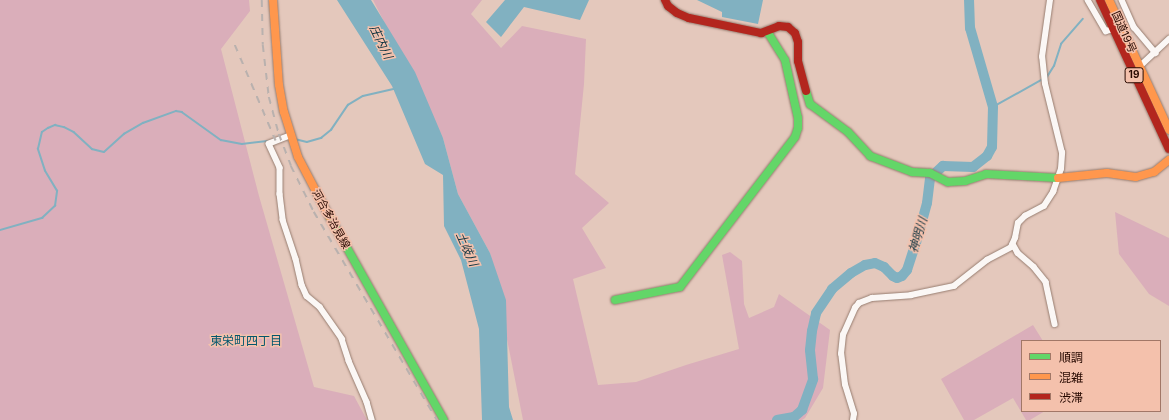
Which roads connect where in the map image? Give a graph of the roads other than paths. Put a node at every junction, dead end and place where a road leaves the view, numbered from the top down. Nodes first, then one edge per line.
1 (273, 0) edge
2 (665, 0) edge
3 (1050, 0) edge
4 (1088, 0) edge
5 (1100, 0) edge
6 (1109, 0) edge
7 (1122, 0) edge
8 (1114, 29) junction
9 (767, 31) junction
10 (1169, 39) edge
11 (1156, 53) junction
12 (1136, 69) junction
13 (1169, 130) edge
14 (290, 136) junction
15 (1169, 149) edge
16 (1169, 160) edge
17 (1058, 178) junction
18 (1013, 244) junction
19 (615, 300) dead end
20 (1055, 324) dead end
21 (372, 420) edge
22 (444, 420) edge
23 (853, 420) edge

1 - 14 main road, 河合多治見線
2 - 9 main road
3 - 17 street
4 - 8 street
5 - 8 main road, 国道19号 / 19
6 - 12 main road, 国道19号 / 19
7 - 11 street
8 - 12 main road, 国道19号 / 19
9 - 17 main road
9 - 19 main road
10 - 11 street
11 - 12 street
12 - 13 main road, 国道19号 / 19
12 - 15 main road, 国道19号 / 19
14 - 21 street
14 - 22 main road, 河合多治見線
16 - 17 main road
17 - 18 street
18 - 20 street
18 - 23 street

